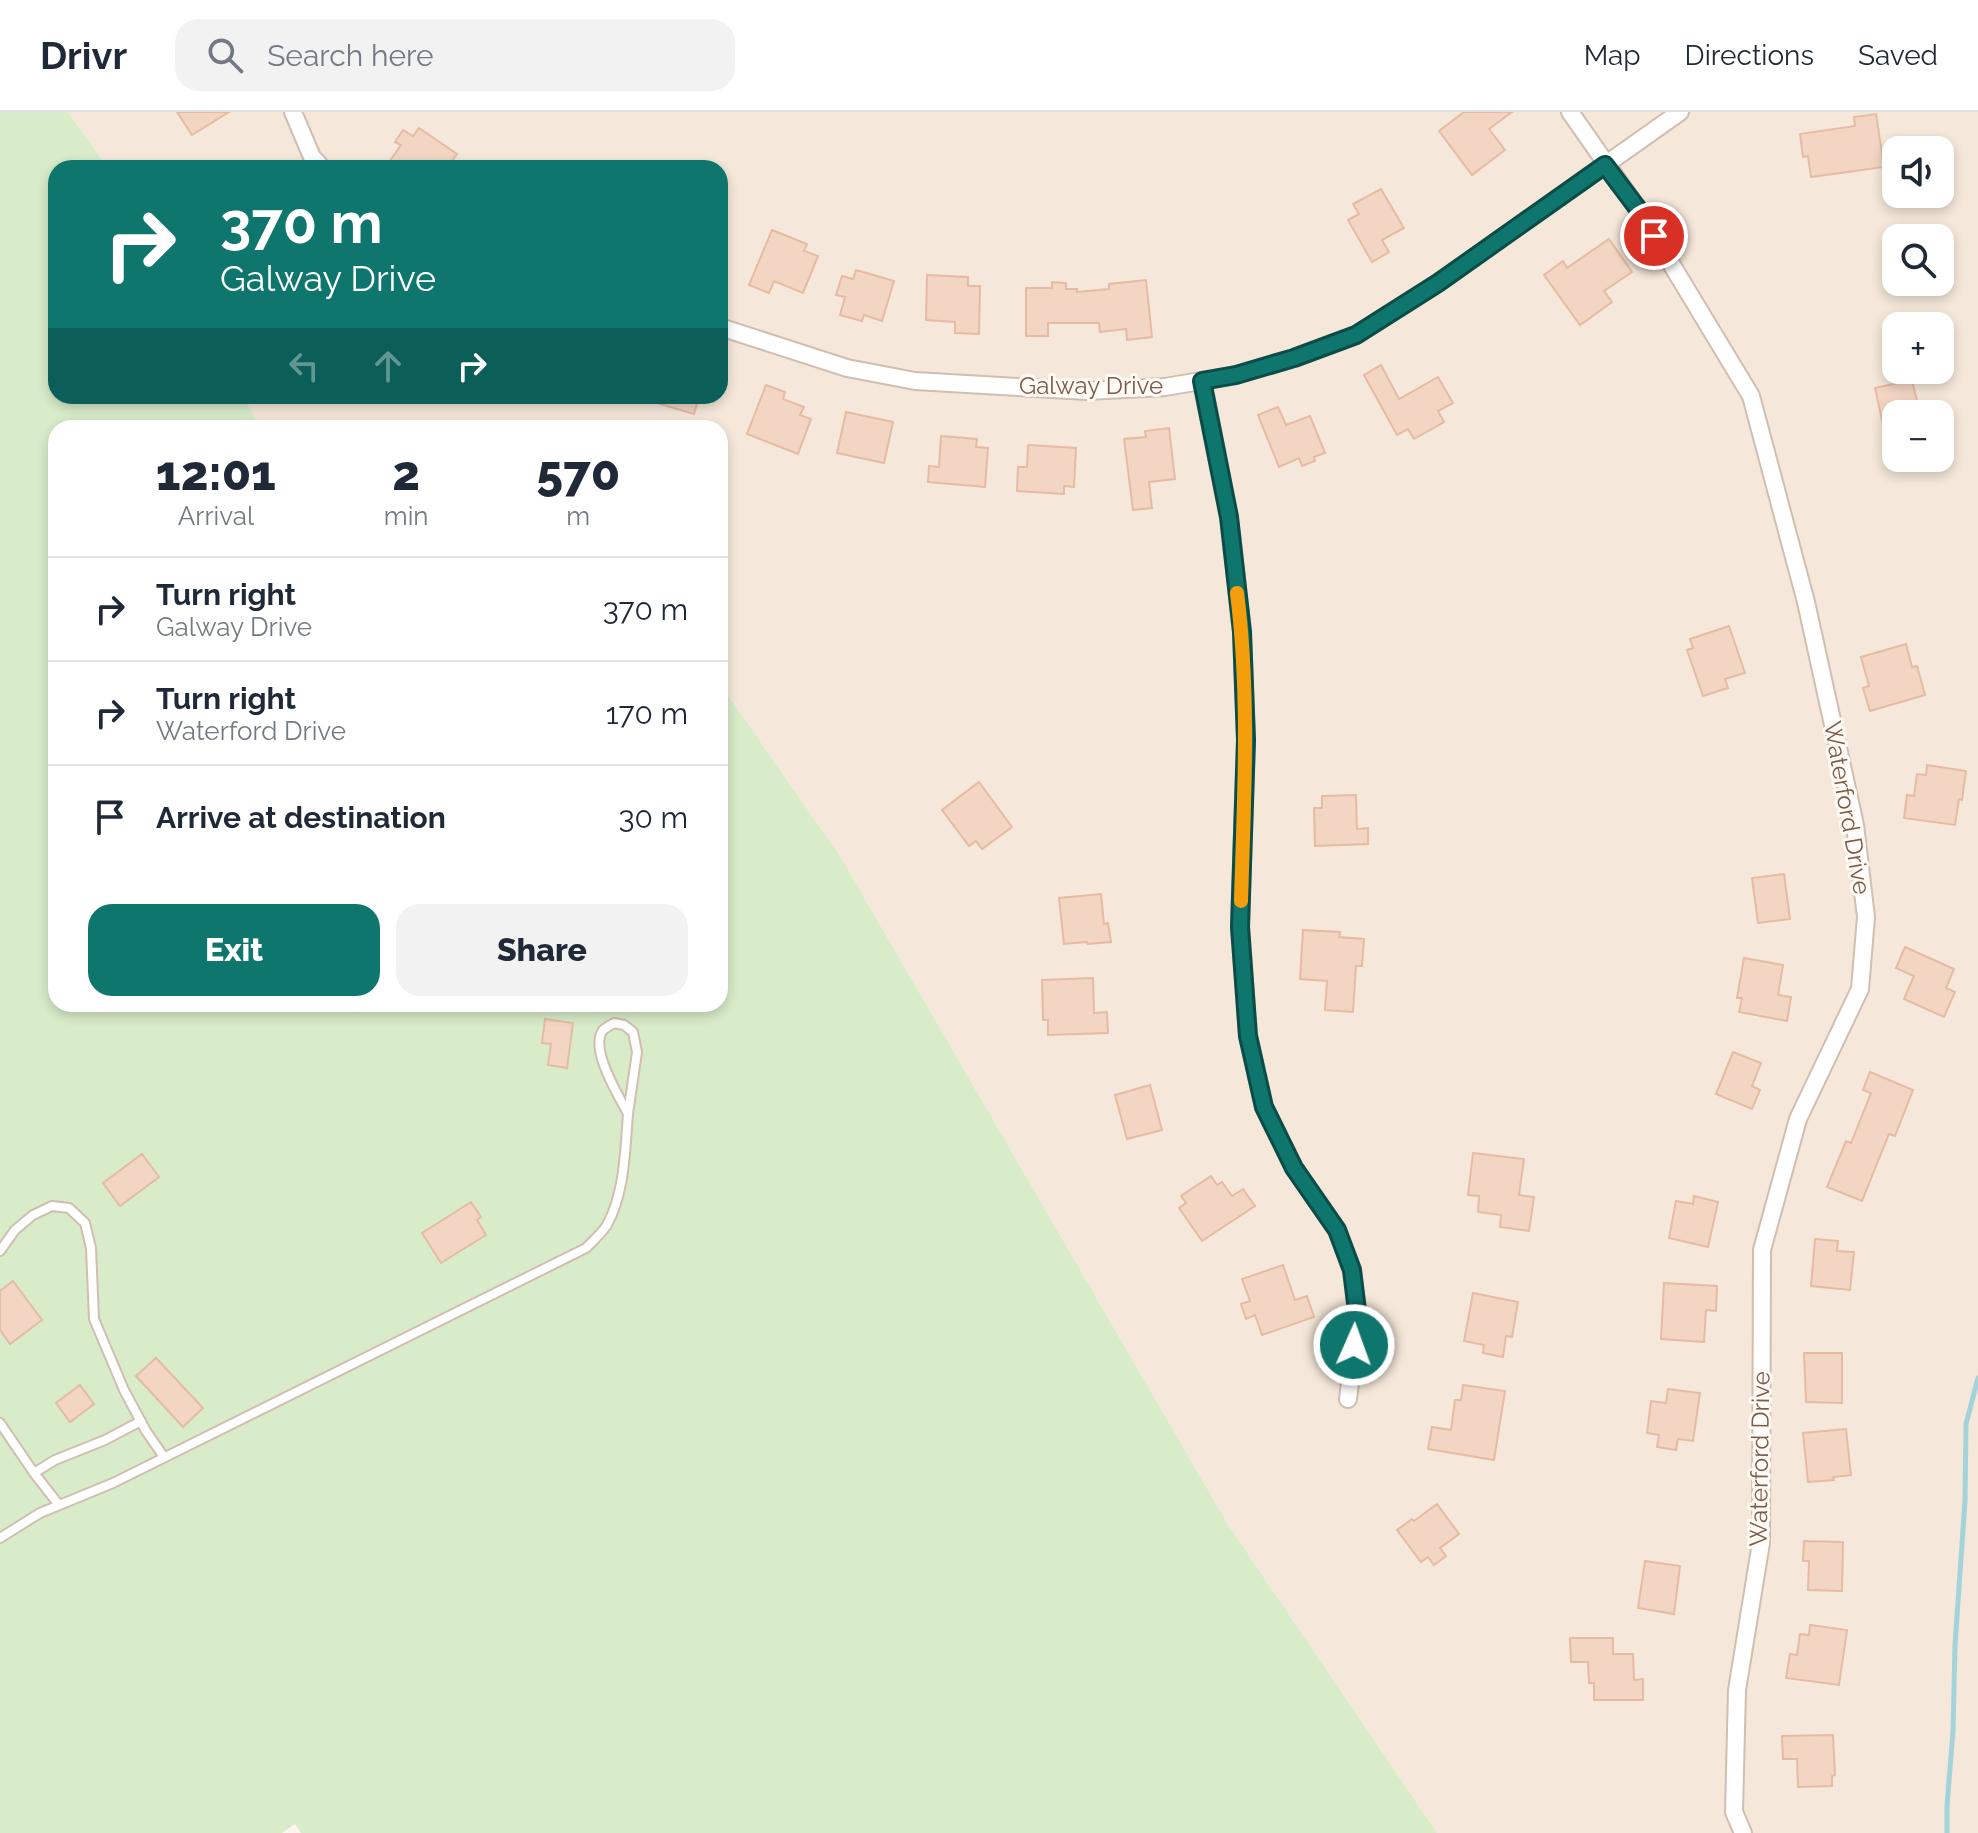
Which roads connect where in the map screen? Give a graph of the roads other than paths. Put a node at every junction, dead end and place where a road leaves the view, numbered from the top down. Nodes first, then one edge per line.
1 (293, 112) edge
2 (1570, 112) edge
3 (1680, 112) edge
4 (315, 160) edge
5 (1605, 165) junction
6 (728, 330) edge
7 (1202, 381) junction
8 (628, 1114) junction
9 (0, 1251) edge
10 (1348, 1399) dead end
11 (141, 1421) junction
12 (0, 1423) edge
13 (164, 1457) junction
14 (34, 1473) junction
15 (59, 1505) junction
16 (0, 1538) edge
17 (1743, 1833) edge

1 - 4 street
2 - 5 street, Waterford Drive
3 - 5 street, Galway Drive
5 - 7 street, Galway Drive
5 - 17 street, Waterford Drive
6 - 7 street, Galway Drive
7 - 10 street
8 - 8 lane
8 - 13 lane
9 - 11 lane
11 - 13 lane
11 - 14 lane
12 - 14 lane
13 - 15 lane
14 - 15 lane
15 - 16 lane

